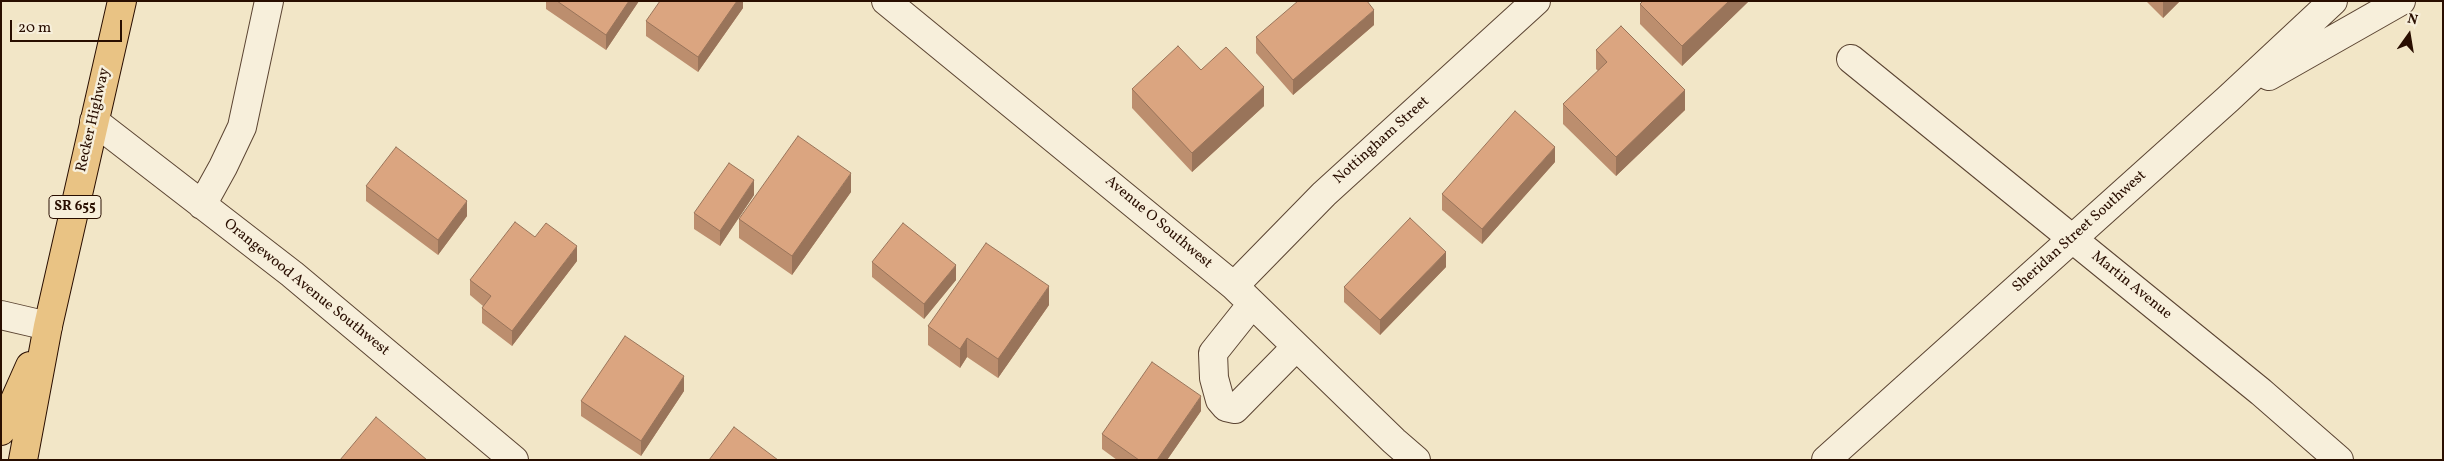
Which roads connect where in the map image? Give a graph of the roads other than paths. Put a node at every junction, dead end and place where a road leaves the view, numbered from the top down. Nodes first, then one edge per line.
1 (122, 1) edge
2 (269, 1) edge
3 (886, 1) edge
4 (1536, 1) edge
5 (2333, 1) edge
6 (2400, 1) edge
7 (1851, 59) dead end
8 (2228, 99) junction
9 (94, 121) junction
10 (202, 205) junction
11 (2072, 238) junction
12 (1243, 295) junction
13 (1, 315) edge
14 (48, 326) junction
15 (1296, 347) junction
16 (1, 431) edge
17 (24, 460) edge
18 (514, 460) edge
19 (1416, 460) edge
20 (1826, 460) edge
21 (2339, 460) edge

1 - 9 main road, Recker Highway / SR 655
2 - 10 street
3 - 12 street, Avenue O Southwest
4 - 12 street, Nottingham Street
5 - 8 street, Sheridan Street Southwest
6 - 8 street
7 - 11 street, Martin Avenue
8 - 11 street, Sheridan Street Southwest
9 - 10 street, Orangewood Avenue Southwest
9 - 14 main road, Recker Highway / SR 655
10 - 18 street, Orangewood Avenue Southwest
11 - 20 street, Sheridan Street Southwest
11 - 21 street, Martin Avenue
12 - 15 street, Avenue O Southwest
12 - 15 street, Nottingham Street
13 - 14 street
14 - 16 main road, Recker Highway / SR 655
14 - 17 main road, Recker Highway / SR 655
15 - 19 street, Avenue O Southwest

